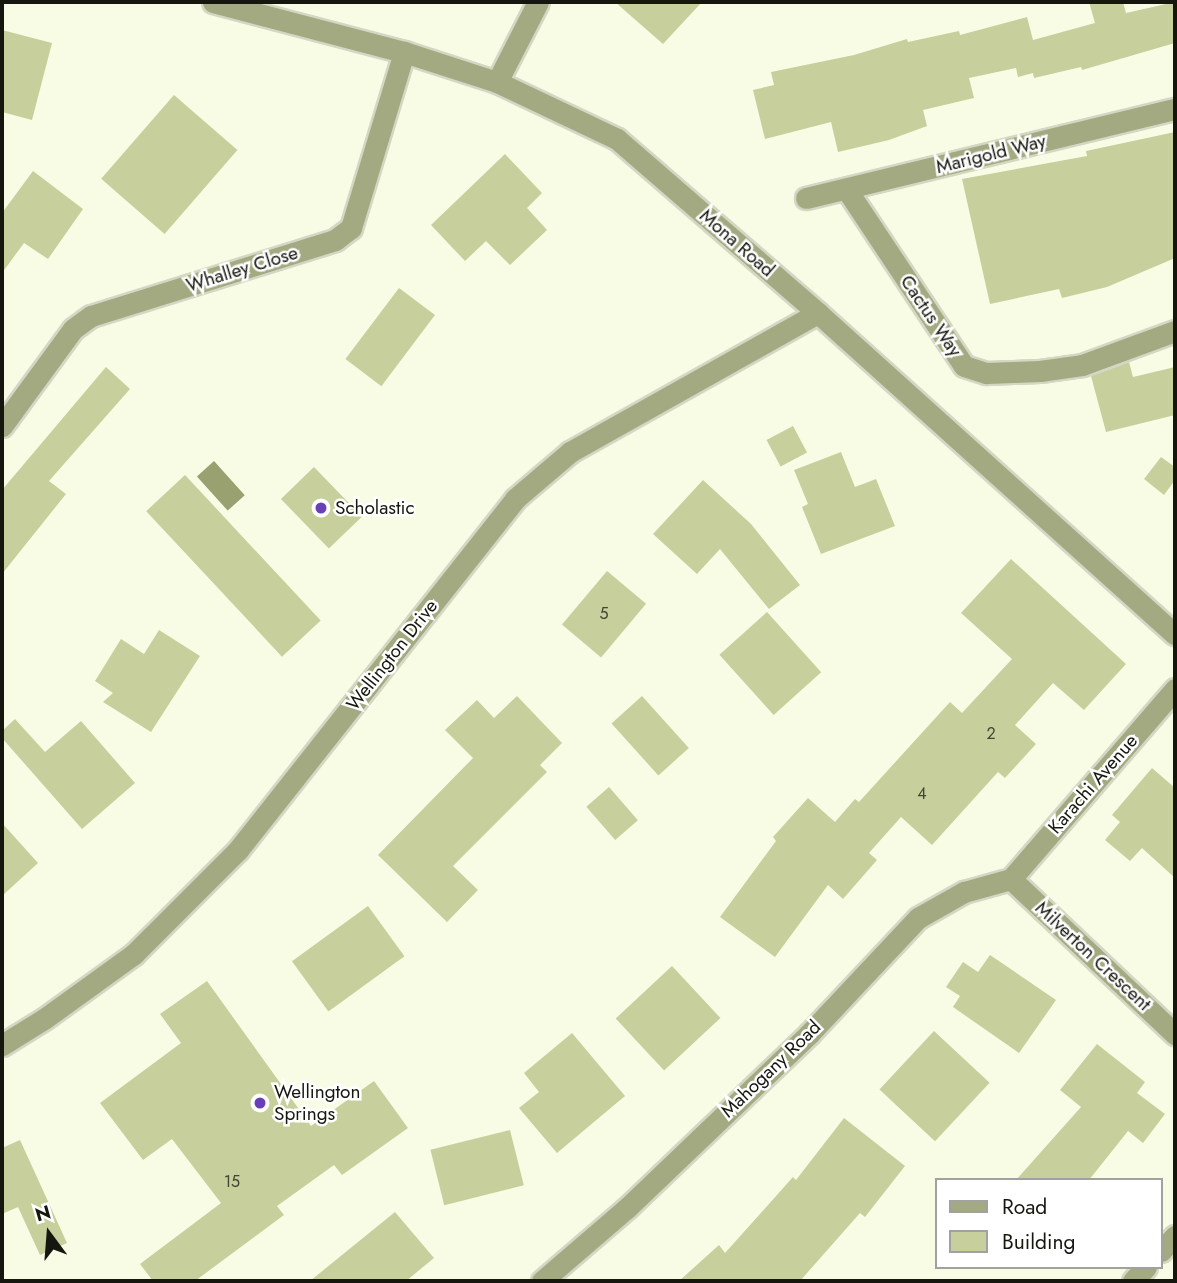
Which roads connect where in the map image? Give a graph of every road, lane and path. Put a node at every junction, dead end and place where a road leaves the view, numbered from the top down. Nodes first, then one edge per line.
1 (213, 2) edge
2 (538, 2) edge
3 (404, 52) junction
4 (497, 82) junction
5 (1175, 109) edge
6 (847, 190) junction
7 (806, 198) dead end
8 (818, 313) junction
9 (1175, 331) edge
10 (2, 426) edge
11 (1175, 634) edge
12 (1175, 689) edge
13 (1011, 879) junction
14 (1175, 1034) edge
15 (2, 1045) edge
16 (1175, 1236) edge
17 (1163, 1249) edge
18 (542, 1281) edge

1 - 3 street, Mona Road
2 - 4 street
3 - 4 street, Mona Road
3 - 10 street, Whalley Close
4 - 8 street, Mona Road
5 - 6 street, Marigold Way
6 - 7 street, Marigold Way
6 - 9 street, Cactus Way
8 - 11 street, Mona Road
8 - 15 street, Wellington Drive
12 - 13 street, Karachi Avenue
13 - 14 street, Milverton Crescent
13 - 18 street, Mahogany Road
16 - 17 street

